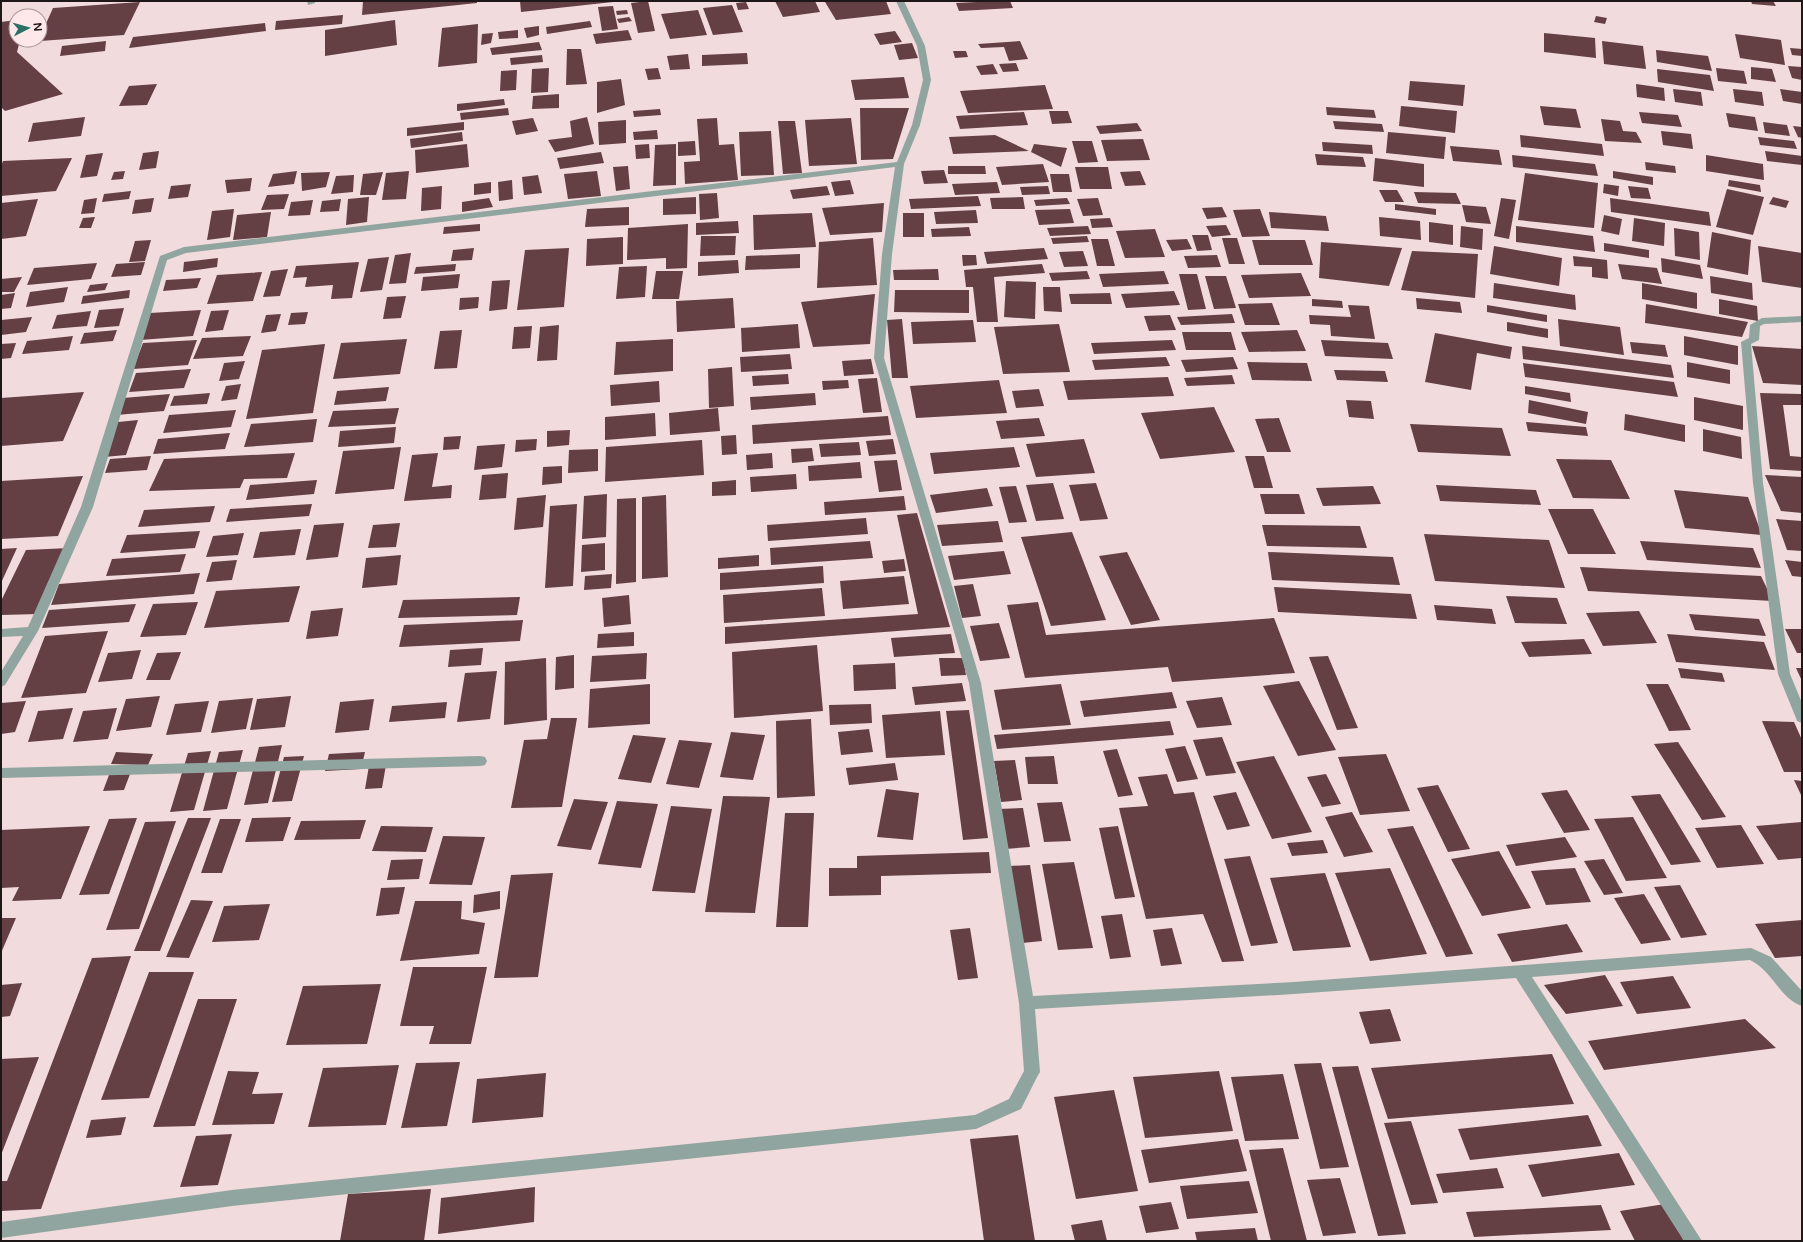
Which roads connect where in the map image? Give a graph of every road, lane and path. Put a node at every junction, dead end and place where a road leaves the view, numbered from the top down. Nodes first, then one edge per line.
1 (900, 1) edge
2 (900, 164) junction
3 (1802, 319) edge
4 (32, 631) junction
5 (1, 633) edge
6 (1, 682) edge
7 (1802, 718) edge
8 (480, 761) dead end
9 (1, 773) edge
10 (1520, 971) junction
11 (1802, 1000) edge
12 (1027, 1003) junction
13 (1, 1230) edge
14 (1694, 1241) edge

1 - 2 street
2 - 4 street
2 - 12 street
3 - 7 street
4 - 5 street
4 - 6 street
8 - 9 street
10 - 11 street
10 - 12 street
10 - 14 street
12 - 13 street

